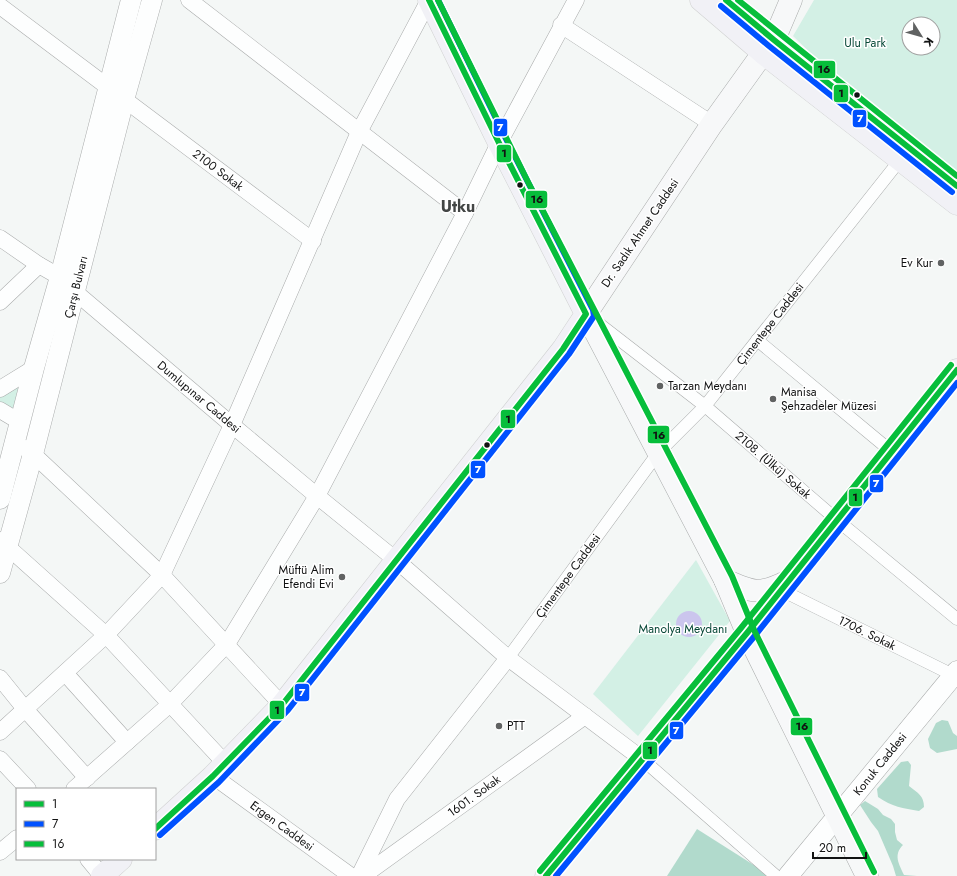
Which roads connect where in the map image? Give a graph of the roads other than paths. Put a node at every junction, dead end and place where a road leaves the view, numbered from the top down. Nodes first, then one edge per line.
1 (131, 0) edge
2 (152, 0) edge
3 (189, 0) edge
4 (429, 0) edge
5 (576, 0) edge
6 (701, 0) edge
7 (726, 0) edge
8 (791, 0) edge
9 (798, 0) edge
10 (0, 6) edge
11 (561, 25) junction
12 (768, 47) junction
13 (108, 86) junction
14 (124, 100) junction
15 (712, 124) junction
16 (359, 132) junction
17 (499, 143) junction
18 (900, 160) junction
19 (957, 186) edge
20 (957, 204) edge
21 (465, 213) junction
22 (0, 238) edge
23 (313, 241) junction
24 (39, 265) junction
25 (60, 277) junction
26 (74, 291) junction
27 (0, 302) edge
28 (586, 314) junction
29 (757, 340) junction
30 (34, 368) junction
31 (957, 370) edge
32 (0, 389) edge
33 (705, 406) junction
34 (0, 410) edge
35 (20, 422) junction
36 (232, 425) junction
37 (15, 441) junction
38 (892, 452) junction
39 (658, 453) junction
40 (33, 454) junction
41 (317, 496) junction
42 (0, 498) edge
43 (837, 520) junction
44 (4, 543) edge
45 (396, 560) junction
46 (0, 573) edge
47 (162, 575) junction
48 (725, 580) junction
49 (784, 585) junction
50 (957, 620) edge
51 (747, 632) junction
52 (106, 635) junction
53 (227, 644) junction
54 (508, 658) junction
55 (65, 673) junction
56 (955, 673) edge
57 (0, 678) edge
58 (170, 705) junction
59 (282, 705) junction
60 (25, 709) junction
61 (585, 716) junction
62 (0, 732) edge
63 (127, 742) junction
64 (0, 759) edge
65 (642, 759) junction
66 (219, 770) junction
67 (87, 778) junction
68 (27, 788) edge
69 (75, 788) edge
70 (838, 816) junction
71 (156, 828) edge
72 (16, 839) edge
73 (0, 852) edge
74 (89, 860) edge
75 (120, 860) edge
76 (102, 876) edge
77 (351, 876) edge
78 (359, 876) edge
79 (363, 876) edge
80 (546, 876) edge
81 (776, 876) edge
82 (788, 876) edge
83 (867, 876) edge

1 - 13 street, Çarşı Bulvarı
2 - 14 street, Çarşı Bulvarı
3 - 16 street
4 - 16 street
4 - 17 main road
5 - 11 street
6 - 12 main road
7 - 12 main road
8 - 12 main road
9 - 12 main road
10 - 13 street, 2100 Sokak
11 - 15 street
11 - 17 street
12 - 15 main road, Dr. Sadık Ahmet Caddesi
12 - 18 main road
12 - 19 main road
13 - 14 street, 2100 Sokak
13 - 25 street, Çarşı Bulvarı
14 - 23 street, 2100 Sokak
14 - 26 street, Çarşı Bulvarı
15 - 28 main road, Dr. Sadık Ahmet Caddesi
16 - 21 street
16 - 23 street
17 - 21 street
17 - 28 main road
18 - 20 main road
18 - 29 street, Çimentepe Caddesi
21 - 41 street
22 - 24 street, Dumlupınar Caddesi
23 - 36 street
24 - 25 street, Dumlupınar Caddesi
24 - 27 street
25 - 26 street, Dumlupınar Caddesi
25 - 30 street, Çarşı Bulvarı
26 - 36 street, Dumlupınar Caddesi
26 - 40 street, Çarşı Bulvarı
28 - 33 street, 2108. (Ülkü) Sokak
28 - 39 main road
28 - 45 main road, Dr. Sadık Ahmet Caddesi
29 - 33 street, Çimentepe Caddesi
29 - 38 street
30 - 32 street
30 - 35 street, Çarşı Bulvarı
31 - 38 main road
33 - 39 street, Çimentepe Caddesi
33 - 43 street, 2108. (Ülkü) Sokak
34 - 35 street
35 - 37 street, Çarşı Bulvarı
36 - 41 street, Dumlupınar Caddesi
36 - 47 street
37 - 40 street
37 - 42 street, Çarşı Bulvarı
38 - 43 main road
39 - 48 main road
39 - 54 street, Çimentepe Caddesi
40 - 44 street, Çarşı Bulvarı
40 - 47 street
41 - 45 street, Dumlupınar Caddesi
41 - 53 street
43 - 49 main road
43 - 50 street, 2108. (Ülkü) Sokak
44 - 46 street, Çarşı Bulvarı
44 - 52 street, Ergen Caddesi
45 - 54 street, Dumlupınar Caddesi
45 - 59 main road, Dr. Sadık Ahmet Caddesi
47 - 52 street
47 - 53 street
48 - 49 main road
48 - 51 main road
49 - 51 main road
49 - 56 street, 1706. Sokak
51 - 65 main road
51 - 70 main road
52 - 55 street
52 - 58 street, Ergen Caddesi
53 - 58 street
53 - 59 street
54 - 61 street, Dumlupınar Caddesi
54 - 78 street
55 - 60 street
55 - 63 street
56 - 70 street, Konuk Caddesi
57 - 60 street
58 - 63 street
58 - 66 street, Ergen Caddesi
59 - 66 main road, Dr. Sadık Ahmet Caddesi
60 - 62 street
60 - 67 street
61 - 65 street, Dumlupınar Caddesi
61 - 79 street, 1601. Sokak
63 - 67 street
64 - 68 street
65 - 80 main road
65 - 81 street
66 - 71 main road, Dr. Sadık Ahmet Caddesi
66 - 77 street, Ergen Caddesi
67 - 69 street
70 - 82 street, Konuk Caddesi
70 - 83 main road
72 - 73 street
74 - 76 street
75 - 76 main road

